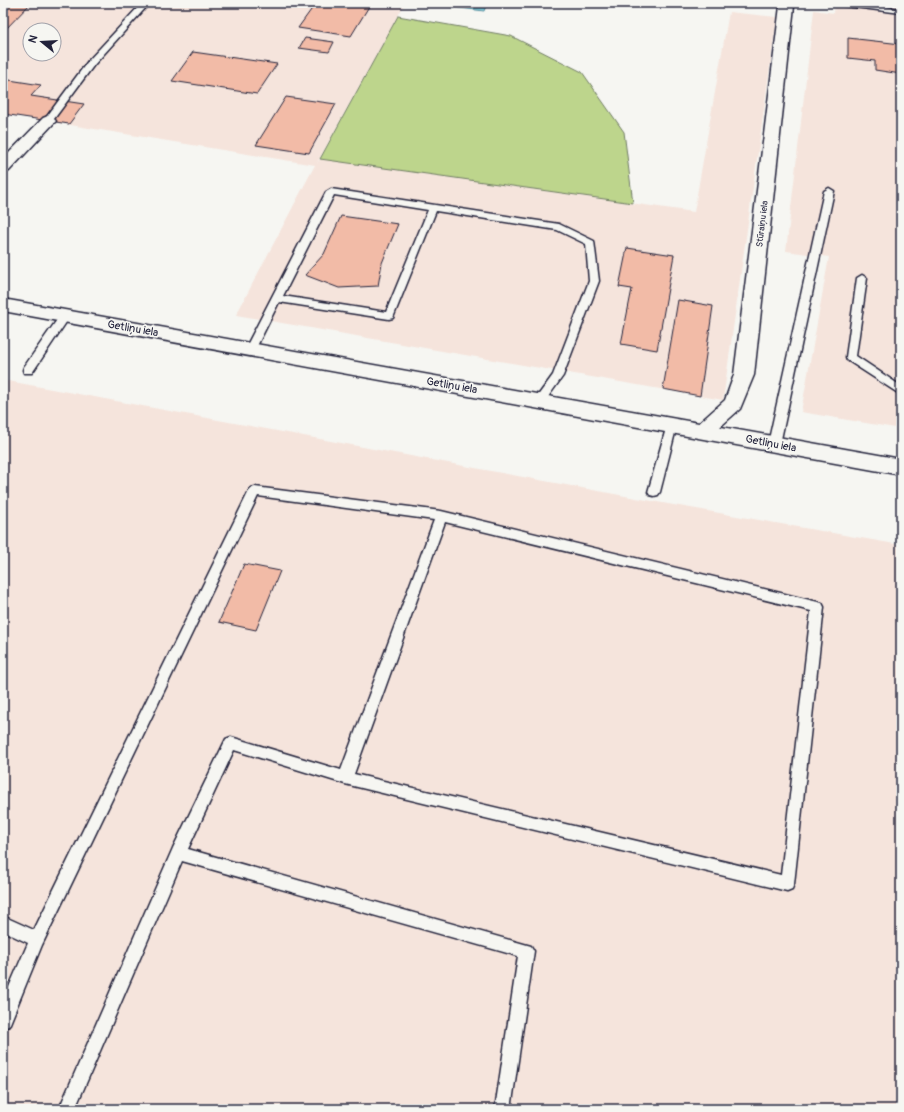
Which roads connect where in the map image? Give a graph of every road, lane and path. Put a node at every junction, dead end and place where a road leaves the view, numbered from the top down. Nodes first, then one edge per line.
1 (146, 3) edge
2 (789, 3) edge
3 (838, 3) edge
4 (901, 11) edge
5 (48, 121) joint
6 (3, 168) edge
7 (829, 191) dead end
8 (433, 208) junction
9 (862, 278) dead end
10 (277, 298) junction
11 (3, 305) edge
12 (65, 316) junction
13 (250, 349) junction
14 (28, 370) dead end
15 (901, 391) edge
16 (539, 401) junction
17 (672, 424) junction
18 (704, 430) junction
19 (774, 444) junction
20 (901, 467) edge
21 (654, 492) dead end
22 (441, 516) junction
23 (345, 778) junction
24 (178, 853) junction
25 (3, 923) edge
26 (37, 940) junction
27 (3, 1020) edge
28 (66, 1109) edge
29 (503, 1109) edge

1 - 5 lane
2 - 18 street, Stūraiņu iela
3 - 4 lane
5 - 6 street
7 - 19 lane
8 - 10 lane
8 - 10 lane
8 - 16 lane
9 - 15 lane
10 - 13 lane
11 - 12 street, Getliņu iela
12 - 13 street, Getliņu iela
12 - 14 lane
13 - 16 street, Getliņu iela
16 - 17 street, Getliņu iela
17 - 18 street, Getliņu iela
17 - 21 lane
18 - 19 street, Getliņu iela
19 - 20 street, Getliņu iela
22 - 23 lane
22 - 23 lane
22 - 26 lane
23 - 24 lane
24 - 28 lane
24 - 29 lane
25 - 26 lane
26 - 27 lane

